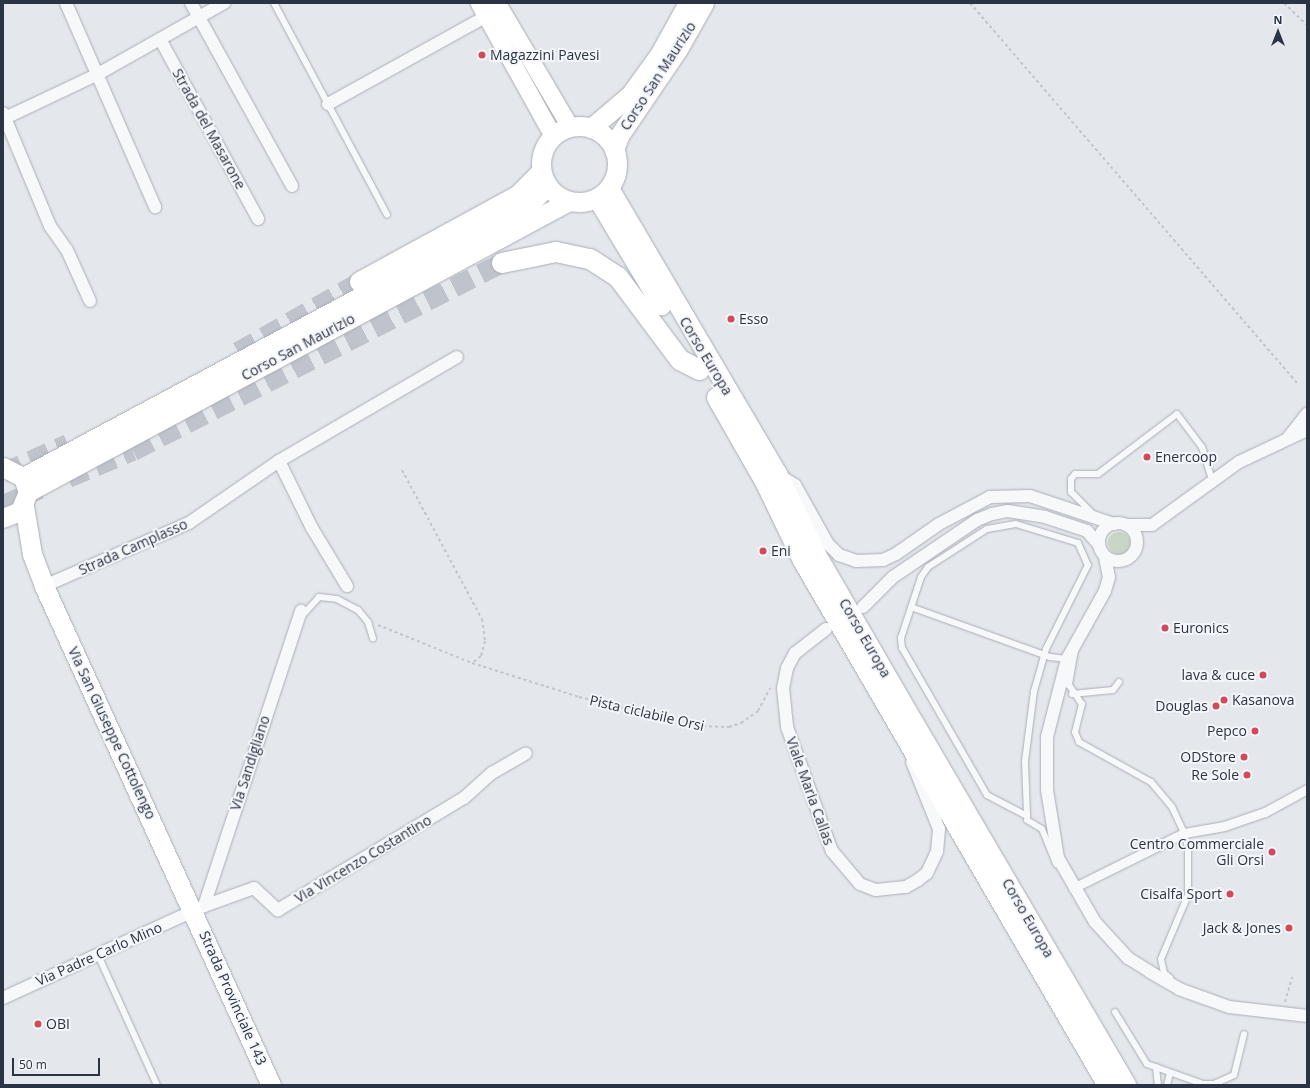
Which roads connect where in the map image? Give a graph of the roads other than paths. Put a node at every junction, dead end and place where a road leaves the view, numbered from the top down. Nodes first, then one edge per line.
1 (66, 3) edge
2 (191, 3) edge
3 (224, 3) edge
4 (274, 3) edge
5 (688, 3) edge
6 (704, 3) edge
7 (488, 7) edge
8 (199, 18) junction
9 (160, 39) junction
10 (98, 74) junction
11 (328, 104) junction
12 (4, 117) edge
13 (570, 127) junction
14 (591, 128) junction
15 (553, 136) junction
16 (614, 150) junction
17 (544, 180) junction
18 (292, 186) dead end
19 (603, 193) junction
20 (569, 202) junction
21 (155, 207) dead end
22 (387, 215) dead end
23 (258, 219) dead end
24 (502, 263) tunnel mouth
25 (360, 282) tunnel mouth
26 (90, 301) dead end
27 (457, 356) dead end
28 (700, 370) junction
29 (1307, 414) edge
30 (1307, 430) edge
31 (1287, 438) junction
32 (279, 460) junction
33 (3, 467) edge
34 (777, 473) junction
35 (1212, 480) junction
36 (25, 492) junction
37 (3, 519) edge
38 (1100, 519) junction
39 (1120, 524) junction
40 (1099, 545) junction
41 (32, 554) junction
42 (1105, 557) junction
43 (44, 586) junction
44 (347, 586) dead end
45 (863, 607) dead end
46 (911, 607) junction
47 (299, 616) joint
48 (826, 630) dead end
49 (373, 638) dead end
50 (1074, 643) junction
51 (1044, 655) junction
52 (1066, 659) junction
53 (1119, 682) dead end
54 (1072, 694) junction
55 (903, 734) junction
56 (526, 753) dead end
57 (1307, 789) edge
58 (1027, 820) dead end
59 (1184, 833) junction
60 (1063, 869) junction
61 (1073, 888) junction
62 (199, 908) junction
63 (98, 955) junction
64 (1179, 989) junction
65 (3, 998) edge
66 (1114, 1012) dead end
67 (1307, 1016) edge
68 (1244, 1034) dead end
69 (1156, 1067) junction
70 (1170, 1073) junction
71 (156, 1085) edge
72 (272, 1085) edge
73 (1107, 1085) edge
74 (1126, 1085) edge
75 (1158, 1085) edge
76 (1167, 1085) edge

1 - 10 street
2 - 8 street
3 - 8 street
4 - 11 lane
5 - 14 main road, Corso San Maurizio
6 - 16 main road, Corso San Maurizio
7 - 11 street
7 - 13 main road
7 - 15 main road
8 - 9 street
8 - 18 street
9 - 10 street
9 - 23 street, Strada del Masarone
10 - 12 street
10 - 21 street
11 - 22 lane
12 - 26 street
13 - 14 main road
13 - 15 main road
14 - 16 main road
15 - 17 main road
16 - 19 main road
17 - 20 main road
17 - 25 highway
17 - 36 main road, Corso San Maurizio
19 - 20 main road
19 - 28 main road, Corso Europa
19 - 34 main road, Corso Europa
20 - 36 main road, Corso San Maurizio
24 - 28 highway
27 - 32 street, Strada Camplasso
28 - 55 main road, Corso Europa
29 - 31 street
30 - 31 street
31 - 35 street
32 - 43 street, Strada Camplasso
32 - 44 street
33 - 36 main road
34 - 38 street
34 - 74 main road, Corso Europa
35 - 38 lane
35 - 39 street
36 - 37 main road
36 - 41 main road, Via San Giuseppe Cottolengo
37 - 41 main road, Via San Giuseppe Cottolengo
38 - 39 street
39 - 40 street
39 - 42 street
40 - 42 street
40 - 45 street
41 - 43 main road, Via San Giuseppe Cottolengo
42 - 50 street
43 - 62 main road, Via San Giuseppe Cottolengo
46 - 51 lane
46 - 51 lane
46 - 51 lane
47 - 49 lane, Via Sandigliano
47 - 62 street, Via Sandigliano
48 - 55 street, Viale Maria Callas
50 - 52 street
50 - 54 lane
51 - 52 lane
52 - 60 street
53 - 54 lane
54 - 59 lane
55 - 73 main road, Corso Europa
56 - 62 street, Via Vincenzo Costantino
57 - 59 street
58 - 60 lane
59 - 61 street
59 - 64 lane
60 - 61 street
61 - 64 street
62 - 63 street, Via Padre Carlo Mino
62 - 72 main road, Strada Provinciale 143
63 - 65 street, Via Padre Carlo Mino
63 - 71 lane
64 - 67 street
66 - 69 lane
68 - 70 lane
69 - 70 lane
69 - 75 lane
70 - 76 lane

